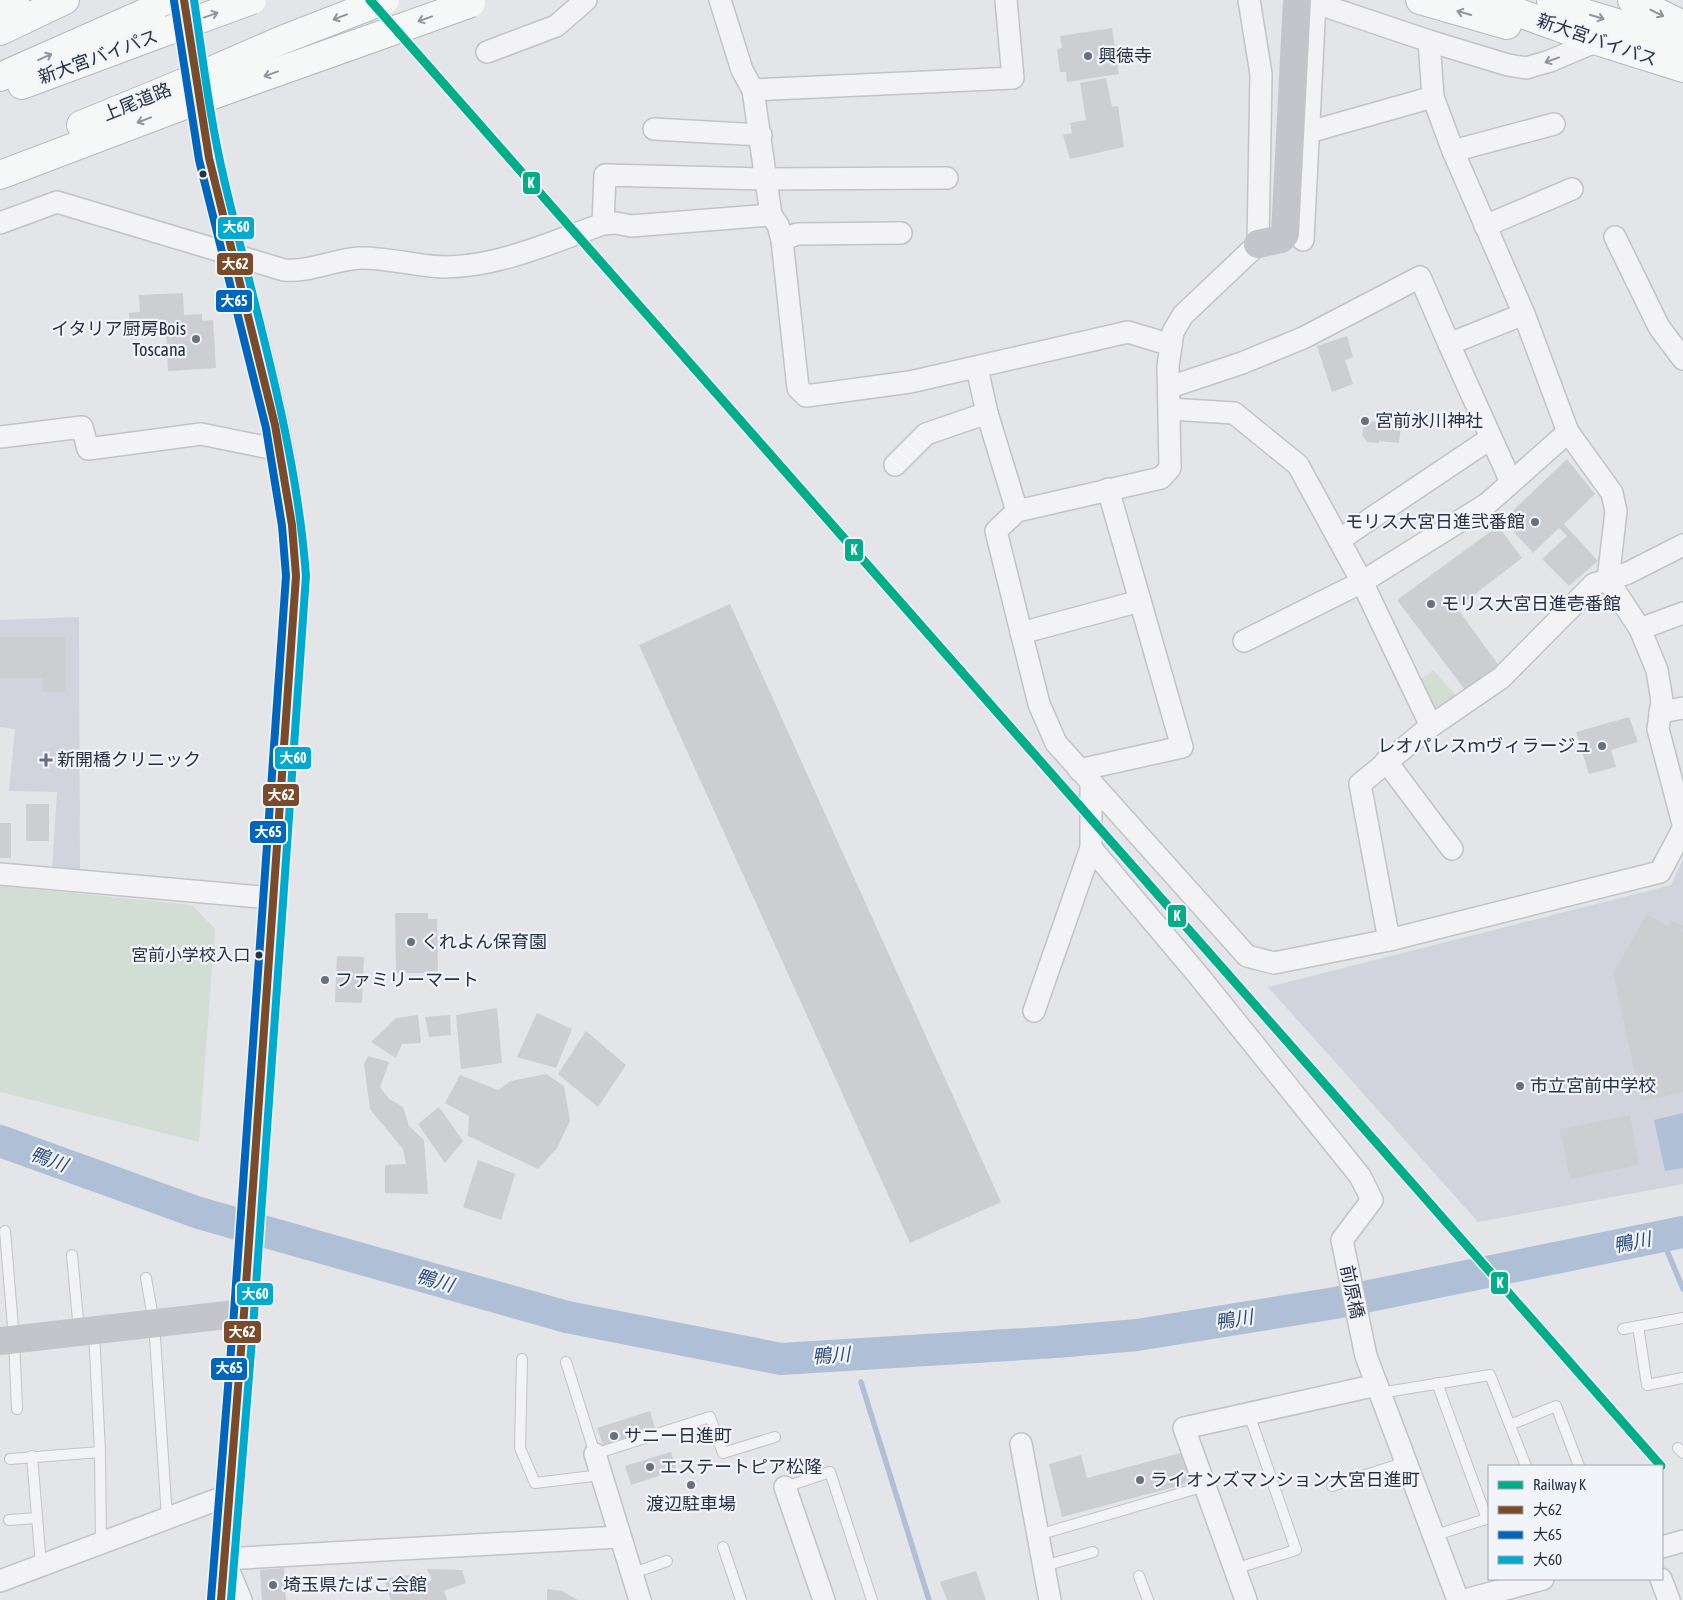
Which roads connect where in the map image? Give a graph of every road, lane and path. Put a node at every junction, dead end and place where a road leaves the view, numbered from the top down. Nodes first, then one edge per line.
1 (15, 0) edge
2 (65, 0) edge
3 (252, 0) edge
4 (385, 0) edge
5 (480, 0) edge
6 (586, 0) edge
7 (720, 0) edge
8 (1006, 0) edge
9 (1249, 0) edge
10 (1420, 0) edge
11 (1483, 0) edge
12 (1551, 0) edge
13 (1632, 0) edge
14 (1306, 1) edge
15 (0, 7) edge
16 (168, 12) edge
17 (1683, 25) edge
18 (0, 31) edge
19 (1429, 41) junction
20 (1597, 41) junction
21 (1683, 43) edge
22 (487, 52) dead end
23 (1683, 68) edge
24 (0, 77) edge
25 (753, 90) junction
26 (186, 93) junction
27 (0, 94) edge
28 (1433, 97) junction
29 (1554, 124) dead end
30 (203, 127) tunnel mouth
31 (654, 129) dead end
32 (761, 135) junction
33 (1299, 138) junction
34 (1453, 151) junction
35 (0, 158) edge
36 (0, 175) edge
37 (947, 178) dead end
38 (765, 180) junction
39 (1572, 189) dead end
40 (771, 215) junction
41 (0, 223) edge
42 (603, 224) junction
43 (1485, 226) junction
44 (900, 233) dead end
45 (1615, 237) dead end
46 (782, 240) junction
47 (1303, 240) dead end
48 (1258, 244) junction
49 (232, 253) junction
50 (1524, 314) junction
51 (1449, 344) junction
52 (1171, 345) junction
53 (1683, 359) edge
54 (977, 368) junction
55 (1170, 387) junction
56 (1170, 410) junction
57 (987, 413) junction
58 (1568, 432) junction
59 (0, 437) edge
60 (1491, 438) junction
61 (280, 450) junction
62 (895, 465) dead end
63 (1511, 482) junction
64 (1108, 489) junction
65 (1017, 511) junction
66 (1339, 540) junction
67 (1683, 545) edge
68 (1608, 580) junction
69 (1362, 582) junction
70 (1140, 601) junction
71 (1683, 613) edge
72 (1640, 629) junction
73 (1021, 633) junction
74 (1244, 641) dead end
75 (1683, 708) edge
76 (1660, 712) junction
77 (1432, 726) junction
78 (1386, 762) junction
79 (1085, 777) junction
80 (1683, 824) edge
81 (1683, 829) edge
82 (1091, 848) junction
83 (1452, 849) dead end
84 (0, 874) edge
85 (272, 898) junction
86 (1389, 940) junction
87 (1034, 1011) dead end
88 (5, 1231) dead end
89 (72, 1254) dead end
90 (146, 1278) dead end
91 (244, 1313) junction
92 (1683, 1318) edge
93 (154, 1324) junction
94 (1638, 1326) junction
95 (1623, 1329) dead end
96 (87, 1331) junction
97 (7, 1340) edge
98 (522, 1359) dead end
99 (566, 1362) dead end
100 (1683, 1378) edge
101 (1437, 1383) junction
102 (1378, 1389) junction
103 (17, 1409) dead end
104 (1249, 1414) junction
105 (1510, 1425) junction
106 (775, 1437) dead end
107 (1021, 1444) dead end
108 (100, 1452) junction
109 (595, 1454) junction
110 (32, 1456) junction
111 (10, 1459) dead end
112 (1406, 1462) junction
113 (1526, 1465) edge
114 (1579, 1465) edge
115 (601, 1476) junction
116 (1205, 1486) junction
117 (1332, 1486) dead end
118 (785, 1487) joint
119 (229, 1495) junction
120 (37, 1518) junction
121 (167, 1518) junction
122 (1488, 1519) edge
123 (9, 1520) dead end
124 (1038, 1535) junction
125 (1433, 1536) junction
126 (619, 1537) junction
127 (1683, 1541) edge
128 (100, 1543) junction
129 (723, 1547) dead end
130 (1663, 1547) edge
131 (1093, 1552) dead end
132 (224, 1559) junction
133 (667, 1561) dead end
134 (41, 1565) junction
135 (1044, 1566) junction
136 (1234, 1569) junction
137 (631, 1574) junction
138 (1139, 1576) dead end
139 (1540, 1580) edge
140 (0, 1581) edge
141 (221, 1600) edge
142 (241, 1600) edge
143 (640, 1600) edge
144 (741, 1600) edge
145 (824, 1600) edge
146 (872, 1600) edge
147 (1050, 1600) edge
148 (1148, 1600) edge
149 (1246, 1600) edge
150 (1458, 1600) edge
151 (1465, 1600) edge

1 - 15 highway
2 - 18 highway
16 -> 3 highway, 新大宮バイパス, bridge
4 -> 26 highway, 上尾道路, bridge
5 -> 26 highway, bridge
6 - 22 street
7 - 25 street
8 - 25 street
9 - 48 street
20 -> 10 highway
11 - 20 highway, 新大宮バイパス
12 -> 21 highway, 新大宮バイパス
13 -> 17 highway
14 - 19 street
14 - 33 main road
24 -> 16 highway
16 - 27 highway, 新大宮バイパス
20 -> 19 street
19 - 28 street
20 - 23 highway, 新大宮バイパス
25 - 32 street
26 - 35 highway, 上尾道路
26 -> 36 highway
28 - 33 street
28 - 34 street
29 - 34 street
30 - 49 main road
31 - 32 street
32 - 38 street
33 - 47 street
33 - 48 main road
34 - 43 street
37 - 38 street
38 - 40 street
38 - 42 street
39 - 43 street
40 - 42 street
40 - 46 street
41 - 49 street
42 - 49 street
43 - 50 street
44 - 46 street
45 - 53 street
46 - 54 street
48 - 52 street
49 - 61 main road
50 - 51 street
50 - 58 street
51 - 55 street
51 - 60 street
52 - 54 street
52 - 55 street
54 - 57 street
55 - 56 street
56 - 64 street
56 - 66 street
57 - 62 street
57 - 65 street
58 - 63 street
58 - 68 street
59 - 61 street
60 - 63 street
60 - 66 street
61 - 85 main road
63 - 69 street
64 - 65 street
64 - 70 street
65 - 73 street
66 - 69 street
67 - 68 street
68 - 72 street
68 - 77 street
69 - 74 street
69 - 77 street
70 - 73 street
70 - 79 street
71 - 72 street
72 - 76 street
73 - 79 street
75 - 76 street
76 - 80 street
77 - 78 street
78 - 83 street
78 - 86 street
79 - 82 street
79 - 86 street
81 - 86 street
82 - 87 street
82 - 102 street, 前原橋
84 - 85 street
85 - 91 main road
88 - 97 lane
89 - 96 lane
90 - 93 lane
91 - 93 main road
91 - 119 main road
92 - 94 lane
93 - 96 main road
93 - 121 lane
94 - 95 lane
94 - 100 lane
96 - 97 main road
96 - 108 lane
97 - 103 lane
98 - 115 lane
99 - 109 lane
101 - 102 lane
101 - 105 lane
101 - 122 lane
102 - 104 street
102 - 112 street, 前原橋
104 - 116 street
104 - 136 lane
105 - 113 lane
105 - 114 lane
106 - 109 lane
107 - 124 street
108 - 110 lane
108 - 128 lane
109 - 115 street
110 - 111 lane
110 - 120 lane
112 - 117 lane
112 - 125 street, 前原橋
115 - 126 street
116 - 124 lane
116 - 136 street
118 - 145 street
118 - 146 lane
119 - 121 street
119 - 132 main road
120 - 123 lane
120 - 134 lane
121 - 128 street
122 - 125 lane
124 - 135 street
125 - 150 street, 前原橋
126 - 132 street
126 - 137 street
127 - 130 street
128 - 134 street
129 - 144 lane
131 - 135 lane
132 - 141 main road
132 - 142 street
133 - 137 lane
134 - 140 street
135 - 147 street
136 - 149 street
137 - 143 street
138 - 148 lane
139 - 151 street

